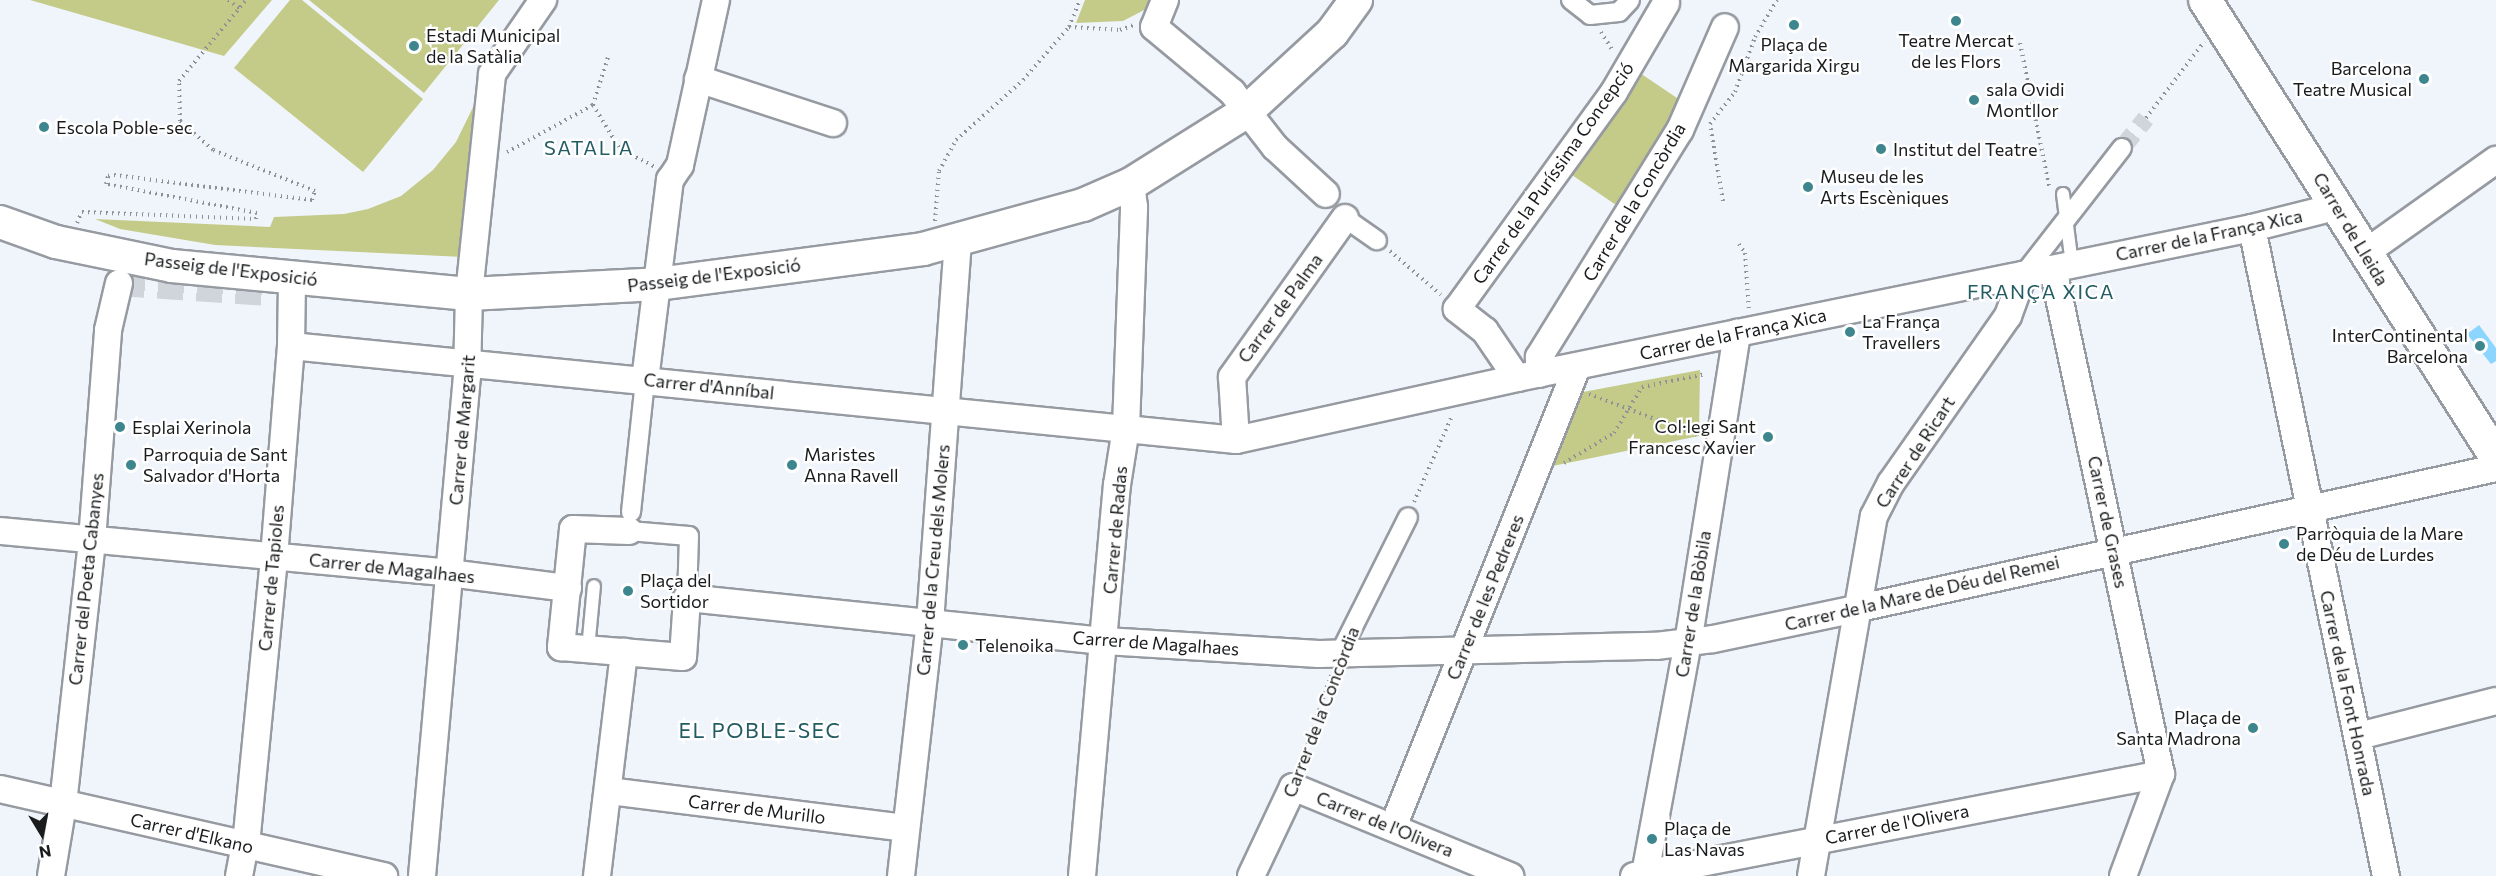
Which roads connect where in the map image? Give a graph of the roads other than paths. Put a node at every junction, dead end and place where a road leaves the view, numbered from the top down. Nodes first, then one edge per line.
1 (543, 0) edge
2 (716, 0) edge
3 (1165, 0) edge
4 (1356, 0) edge
5 (1571, 0) edge
6 (1630, 0) edge
7 (2205, 0) edge
8 (1666, 3) dead end
9 (1725, 27) dead end
10 (698, 78) junction
11 (1246, 112) junction
12 (833, 123) dead end
13 (2122, 148) tunnel mouth
14 (2496, 160) edge
15 (1131, 184) junction
16 (1326, 194) dead end
17 (2063, 194) dead end
18 (2339, 206) junction
19 (1345, 218) joint
20 (0, 222) edge
21 (2062, 224) junction
22 (2252, 228) junction
23 (946, 233) junction
24 (1377, 240) road end
25 (2365, 254) junction
26 (2063, 267) junction
27 (2023, 275) junction
28 (119, 283) dead end
29 (281, 283) junction
30 (658, 284) junction
31 (469, 294) junction
32 (1743, 323) junction
33 (291, 346) junction
34 (468, 363) junction
35 (1577, 367) junction
36 (1528, 376) junction
37 (644, 385) junction
38 (946, 410) junction
39 (1126, 428) junction
40 (1236, 440) junction
41 (2496, 457) edge
42 (2496, 468) edge
43 (2309, 510) junction
44 (1408, 516) road end
45 (630, 522) junction
46 (0, 531) edge
47 (92, 540) junction
48 (2114, 550) junction
49 (274, 557) junction
50 (449, 573) junction
51 (594, 586) dead end
52 (568, 588) junction
53 (687, 598) junction
54 (1854, 609) junction
55 (930, 622) junction
56 (1105, 641) junction
57 (1688, 643) junction
58 (588, 649) junction
59 (1463, 651) junction
60 (624, 652) junction
61 (1339, 655) junction
62 (2496, 700) edge
63 (2359, 736) junction
64 (2162, 774) junction
65 (1293, 787) joint
66 (0, 789) edge
67 (609, 791) junction
68 (63, 804) junction
69 (1393, 827) junction
70 (906, 828) junction
71 (1817, 839) junction
72 (246, 846) junction
73 (1646, 874) edge
74 (51, 876) edge
75 (239, 876) edge
76 (384, 876) edge
77 (422, 876) edge
78 (597, 876) edge
79 (901, 876) edge
80 (1082, 876) edge
81 (1251, 876) edge
82 (1510, 876) edge
83 (1812, 876) edge
84 (2123, 876) edge
85 (2386, 876) edge

1 - 31 street, Carrer de Margarit
2 - 10 street
3 - 11 street
4 - 11 street, Passeig de l'Exposició
5 - 6 street
7 - 18 street, Carrer de Lleida
8 - 36 street, Carrer de la Puríssima Concepció
9 - 36 street, Carrer de la Concòrdia
10 - 12 street
10 - 30 street
11 - 15 street, Passeig de l'Exposició
11 - 16 street
13 - 21 street, Carrer de Ricart
14 - 25 street
15 - 23 street, Passeig de l'Exposició
15 - 39 street, Carrer de Radas
17 - 21 lane
18 - 22 street, Carrer de la França Xica
18 - 25 street, Carrer de Lleida
19 - 24 street
19 - 40 street, Carrer de Palma
20 - 29 street, Passeig de l'Exposició
21 - 26 lane
21 - 27 street, Carrer de Ricart
22 - 26 street, Carrer de la França Xica
22 - 43 street, Carrer de la Font Honrada
23 - 30 street, Passeig de l'Exposició
23 - 38 street, Carrer de la Creu dels Molers
25 - 41 street, Carrer de Lleida
26 - 27 street, Carrer de la França Xica
26 - 48 street, Carrer de Grases
27 - 32 street, Carrer de la França Xica
27 - 54 street, Carrer de Ricart
28 - 47 street, Carrer del Poeta Cabanyes
29 - 31 street, Passeig de l'Exposició
29 - 33 street, Carrer de Tapioles
30 - 31 street, Passeig de l'Exposició
30 - 37 street
31 - 34 street, Carrer de Margarit
32 - 35 street, Carrer de la França Xica
32 - 57 street, Carrer de la Bòbila
33 - 34 street, Carrer d'Anníbal
33 - 49 street, Carrer de Tapioles
34 - 37 street, Carrer d'Anníbal
34 - 50 street, Carrer de Margarit
35 - 36 street, Carrer de la França Xica
35 - 59 street, Carrer de les Pedreres
36 - 40 street, Carrer de la França Xica
37 - 38 street, Carrer d'Anníbal
37 - 45 street
38 - 39 street, Carrer d'Anníbal
38 - 55 street, Carrer de la Creu dels Molers
39 - 40 street, Carrer de la França Xica
39 - 56 street, Carrer de Radas
42 - 43 street, Carrer de la Mare de Déu del Remei
43 - 48 street, Carrer de la Mare de Déu del Remei
43 - 63 street, Carrer de la Font Honrada
44 - 61 street, Carrer de la Concòrdia
45 - 52 street
45 - 53 street
46 - 47 street, Carrer de Magalhaes
47 - 49 street, Carrer de Magalhaes
47 - 68 street, Carrer del Poeta Cabanyes
48 - 54 street, Carrer de la Mare de Déu del Remei
48 - 64 street, Carrer de Grases
49 - 50 street, Carrer de Magalhaes
49 - 72 street, Carrer de Tapioles
50 - 52 street, Carrer de Magalhaes
50 - 77 street, Carrer de Margarit
51 - 58 lane
52 - 58 street
53 - 55 street, Carrer de Magalhaes
53 - 60 street
54 - 57 street, Carrer de la Mare de Déu del Remei
54 - 71 street, Carrer de Ricart
55 - 56 street, Carrer de Magalhaes
55 - 70 street, Carrer de la Creu dels Molers
56 - 61 street, Carrer de Magalhaes
56 - 80 street, Carrer de Radas
57 - 59 street, Carrer de la Mare de Déu del Remei
57 - 73 street, Carrer de la Bòbila
58 - 60 street
59 - 61 street, Carrer de la Mare de Déu del Remei
59 - 69 street, Carrer de les Pedreres
60 - 67 street
62 - 63 street
63 - 85 street, Carrer de la Font Honrada
64 - 71 street, Carrer de l'Olivera
64 - 84 street
65 - 69 street, Carrer de l'Olivera
65 - 81 street, Carrer de la Concòrdia
66 - 68 street, Carrer d'Elkano
67 - 70 street, Carrer de Murillo
67 - 78 street
68 - 72 street, Carrer d'Elkano
68 - 74 street, Carrer del Poeta Cabanyes
69 - 82 street, Carrer de l'Olivera
70 - 79 street, Carrer de la Creu dels Molers
71 - 73 street, Carrer de l'Olivera
71 - 83 street, Carrer de Ricart
72 - 75 street, Carrer de Tapioles
72 - 76 street, Carrer d'Elkano

